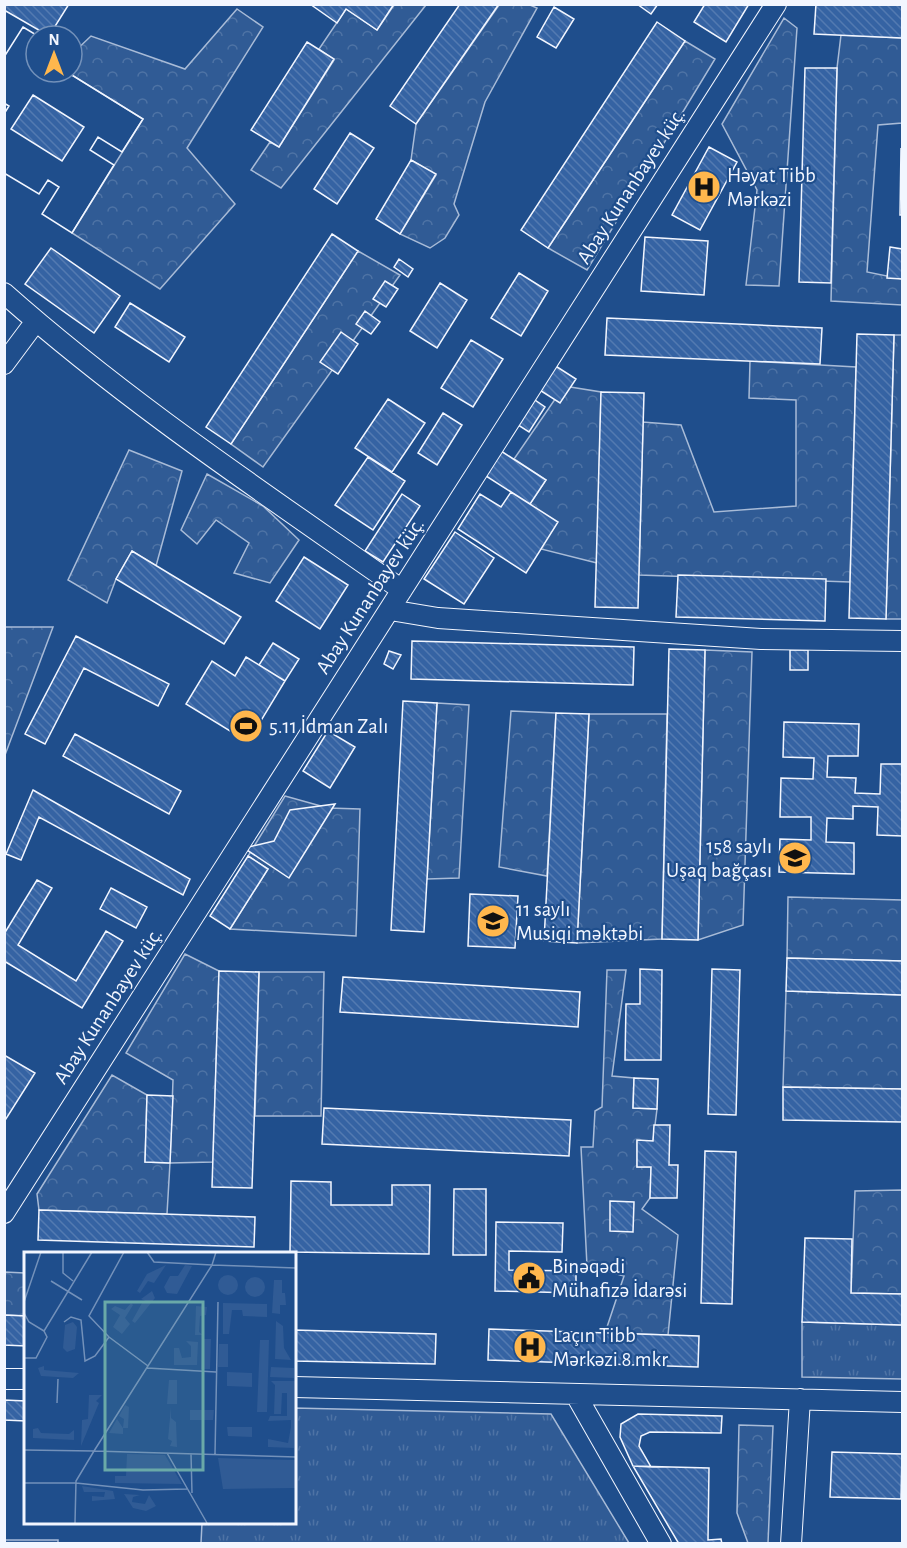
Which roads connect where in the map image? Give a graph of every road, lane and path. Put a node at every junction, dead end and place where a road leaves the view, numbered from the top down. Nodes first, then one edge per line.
1 (776, 4) edge
2 (4, 293) edge
3 (36, 321) junction
4 (4, 364) edge
5 (402, 590) junction
6 (390, 610) junction
7 (903, 640) edge
8 (4, 1213) edge
9 (4, 1379) edge
10 (24, 1379) edge
11 (296, 1387) edge
12 (576, 1395) junction
13 (800, 1399) junction
14 (903, 1402) edge
15 (661, 1544) edge
16 (791, 1544) edge

1 - 5 street, Abay Kunanbayev küç.
2 - 3 street
3 - 4 street
3 - 5 street
5 - 6 street, Abay Kunanbayev küç.
6 - 7 street
6 - 8 street, Abay Kunanbayev küç.
9 - 10 street
11 - 12 street
12 - 13 street
12 - 15 street
13 - 14 street
13 - 16 street

